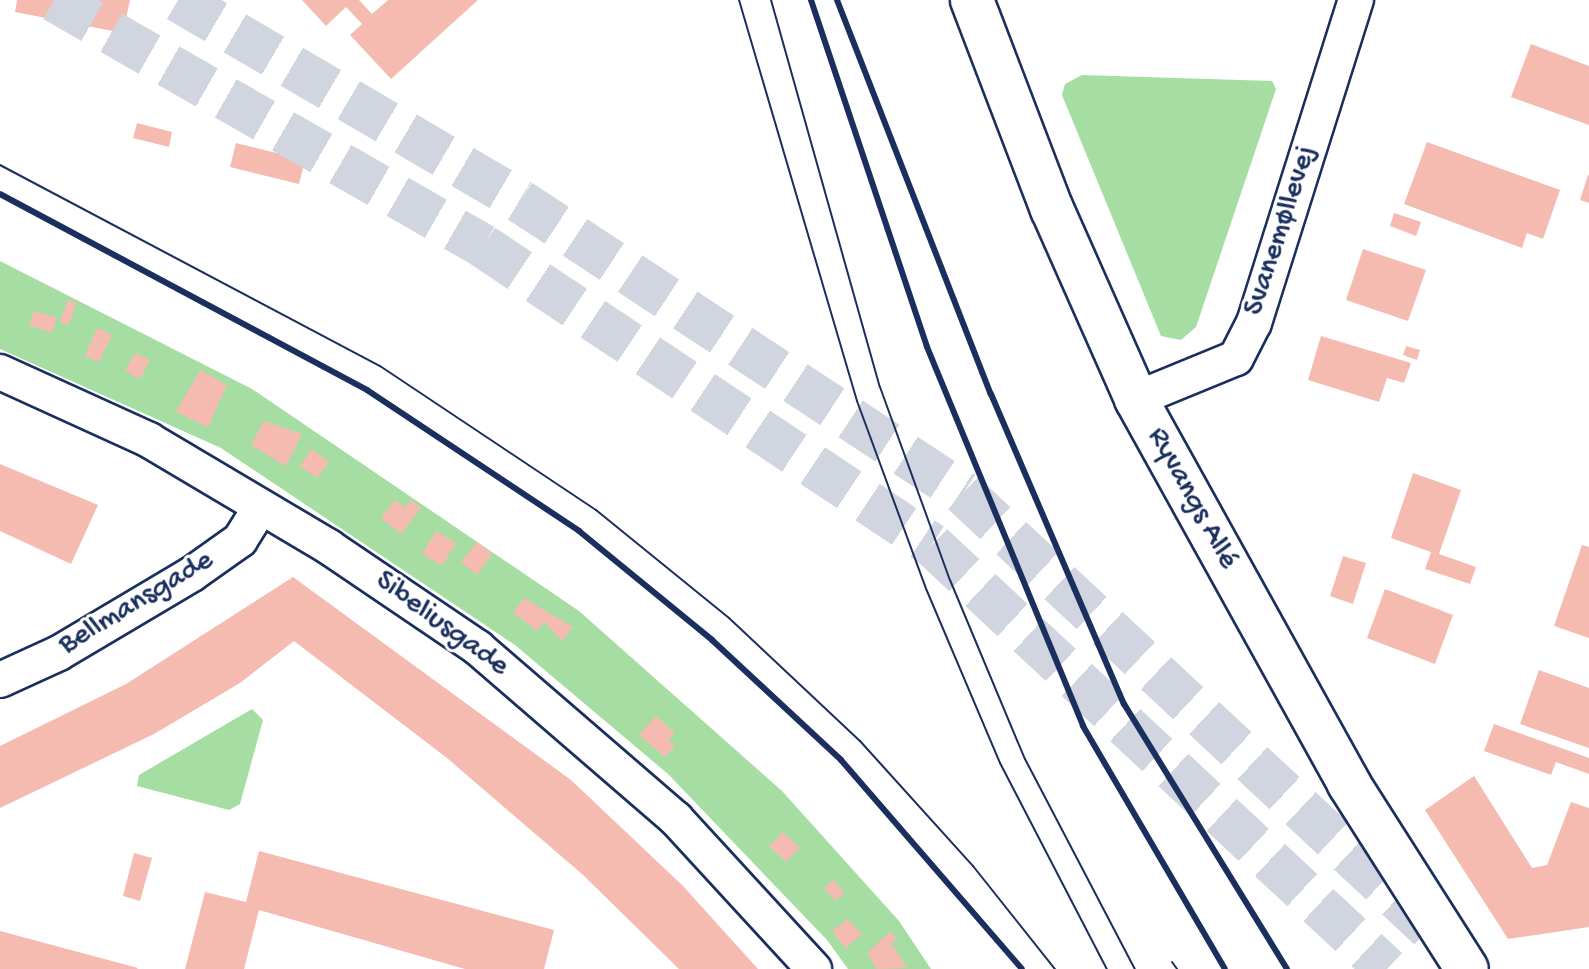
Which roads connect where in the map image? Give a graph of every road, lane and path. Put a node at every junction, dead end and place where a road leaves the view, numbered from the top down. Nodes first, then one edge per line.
1 (972, 0) edge
2 (1356, 0) edge
3 (0, 372) edge
4 (1136, 399) junction
5 (259, 509) junction
6 (0, 680) edge
7 (814, 969) edge
8 (1467, 969) edge

1 - 4 street, Ryvangs Allé
2 - 4 street, Svanemøllevej
3 - 5 street, Sibeliusgade
4 - 8 street, Ryvangs Allé
5 - 6 street, Bellmansgade
5 - 7 street, Sibeliusgade

